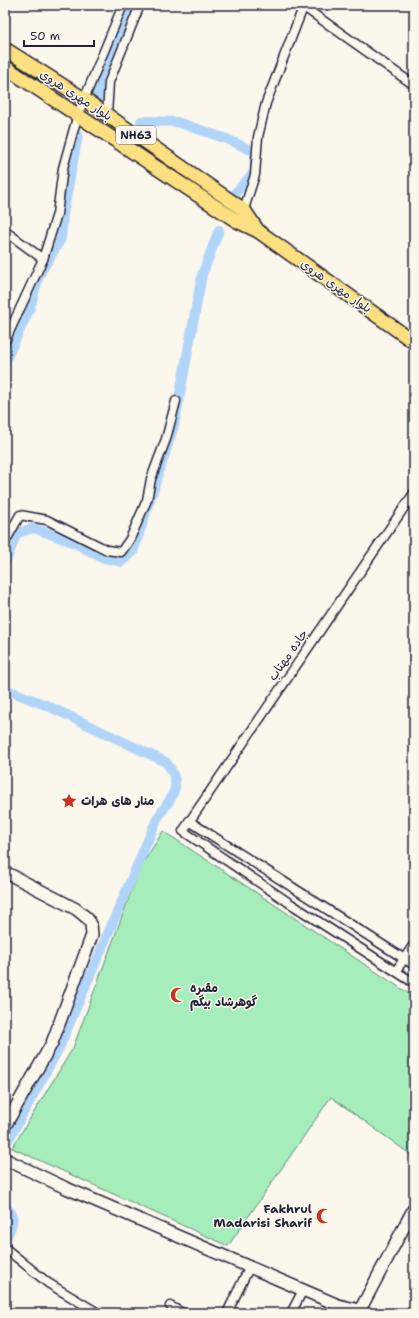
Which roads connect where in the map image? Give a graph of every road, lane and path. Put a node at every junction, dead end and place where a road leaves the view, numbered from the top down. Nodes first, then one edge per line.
1 (123, 5) edge
2 (140, 5) edge
3 (303, 6) edge
4 (5, 49) edge
5 (5, 67) edge
6 (414, 85) edge
7 (84, 99) junction
8 (78, 114) junction
9 (107, 115) junction
10 (240, 216) junction
11 (5, 230) edge
12 (43, 259) junction
13 (5, 341) edge
14 (414, 342) edge
15 (176, 401) dead end
16 (414, 493) edge
17 (5, 542) edge
18 (189, 821) junction
19 (5, 872) edge
20 (414, 944) edge
21 (404, 959) junction
22 (414, 965) edge
23 (396, 971) junction
24 (414, 983) edge
25 (5, 1126) edge
26 (5, 1159) edge
27 (414, 1208) edge
28 (6, 1248) edge
29 (250, 1266) junction
30 (303, 1290) junction
31 (170, 1306) dead end
32 (363, 1312) edge
33 (98, 1313) edge
34 (183, 1313) edge
35 (227, 1313) edge
36 (291, 1313) edge

1 - 7 street
2 - 9 street
3 - 6 street
3 - 10 street
4 - 7 highway, بلوار مهری هروی / NH63
5 - 8 highway, بلوار مهری هروی / NH63
7 - 8 street
7 - 9 highway, بلوار مهری هروی / NH63
8 - 10 highway, بلوار مهری هروی / NH63
8 - 12 street
9 - 10 highway, بلوار مهری هروی / NH63
10 - 14 highway, بلوار مهری هروی / NH63
11 - 12 street
12 - 13 street
15 - 17 street
16 - 18 street, جاده مهتاب
18 - 21 street
18 - 23 street, جاده مهتاب
19 - 25 main road
20 - 21 street
21 - 22 street
21 - 23 street
23 - 24 street
26 - 29 main road
27 - 32 main road
28 - 33 street
29 - 30 main road
29 - 35 street
30 - 32 main road
30 - 36 street
31 - 34 street

